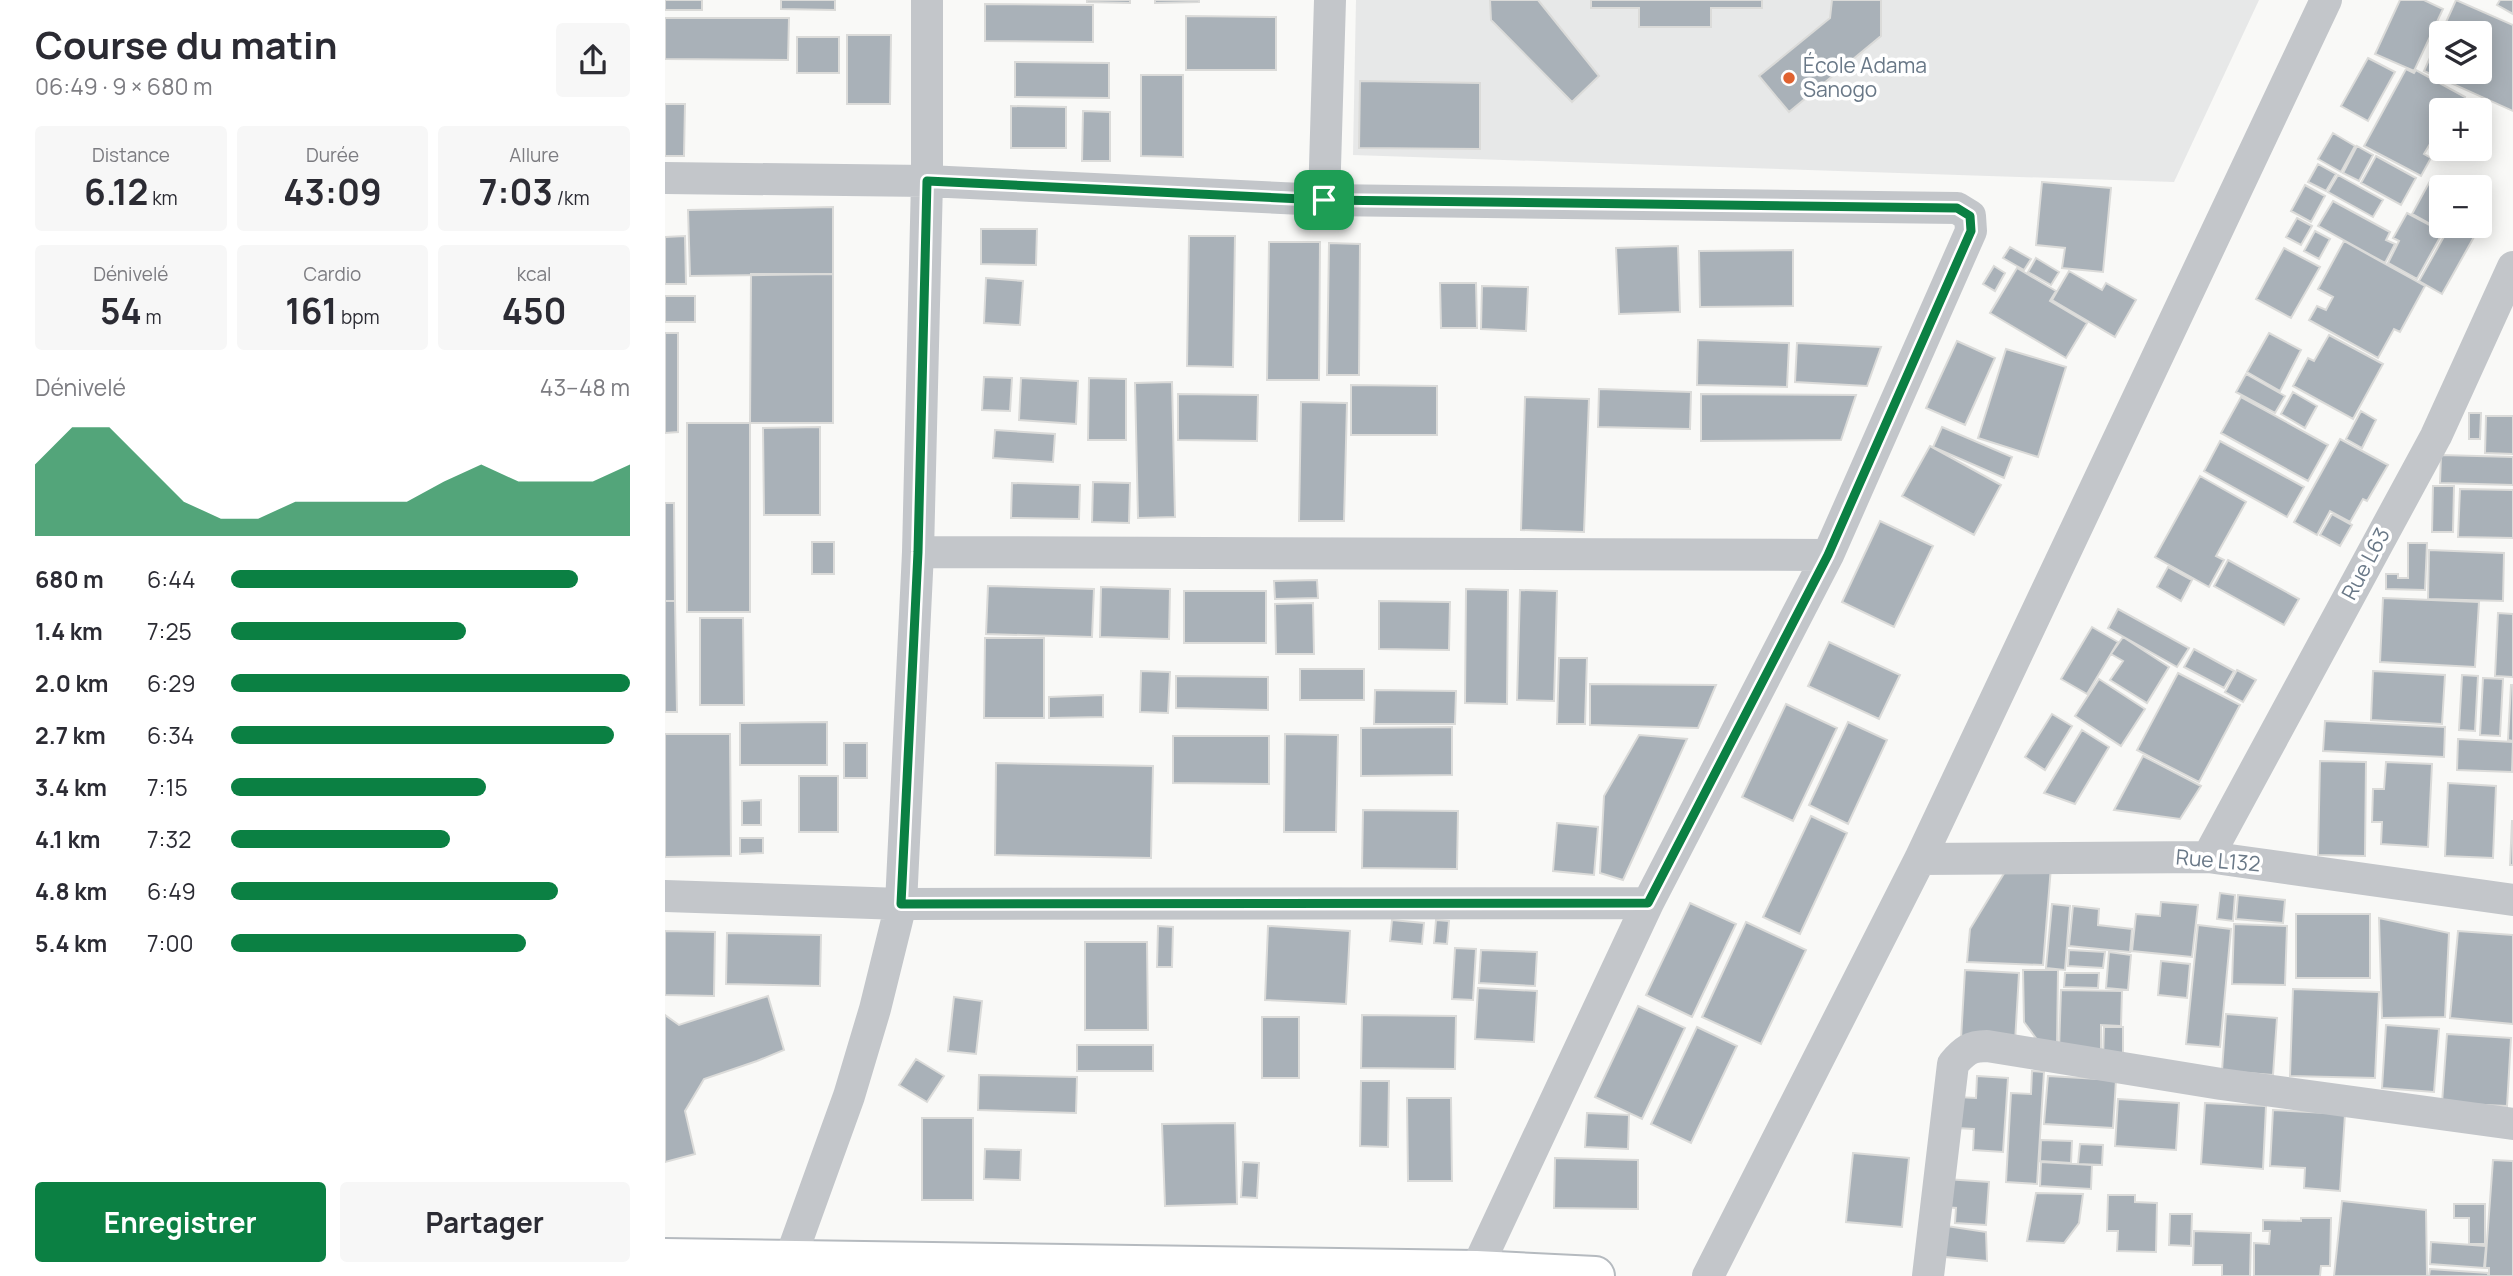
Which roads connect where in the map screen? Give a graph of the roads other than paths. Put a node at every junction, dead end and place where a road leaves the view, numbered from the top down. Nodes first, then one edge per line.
1 (927, 0) edge
2 (1330, 0) edge
3 (2326, 0) edge
4 (665, 178) edge
5 (927, 181) junction
6 (1324, 200) junction
7 (2513, 267) edge
8 (918, 552) junction
9 (1828, 555) junction
10 (2208, 857) junction
11 (1920, 859) junction
12 (665, 895) edge
13 (2513, 900) edge
14 (1648, 903) junction
15 (901, 904) junction
16 (2513, 1124) edge
17 (665, 1258) edge
18 (787, 1268) edge
19 (1476, 1270) junction
20 (1595, 1276) edge
21 (1708, 1276) edge
22 (1928, 1276) edge

1 - 5 street
2 - 6 street
3 - 11 street
4 - 5 street
5 - 6 street
5 - 8 street
6 - 9 street
7 - 10 street, Rue L63
8 - 9 street
8 - 15 street
9 - 14 street
10 - 11 street, Rue L132
10 - 13 street, Rue L132
11 - 21 street
12 - 15 street
14 - 15 street
14 - 19 street
15 - 18 street
16 - 22 street
17 - 18 street
18 - 19 street
19 - 20 street

